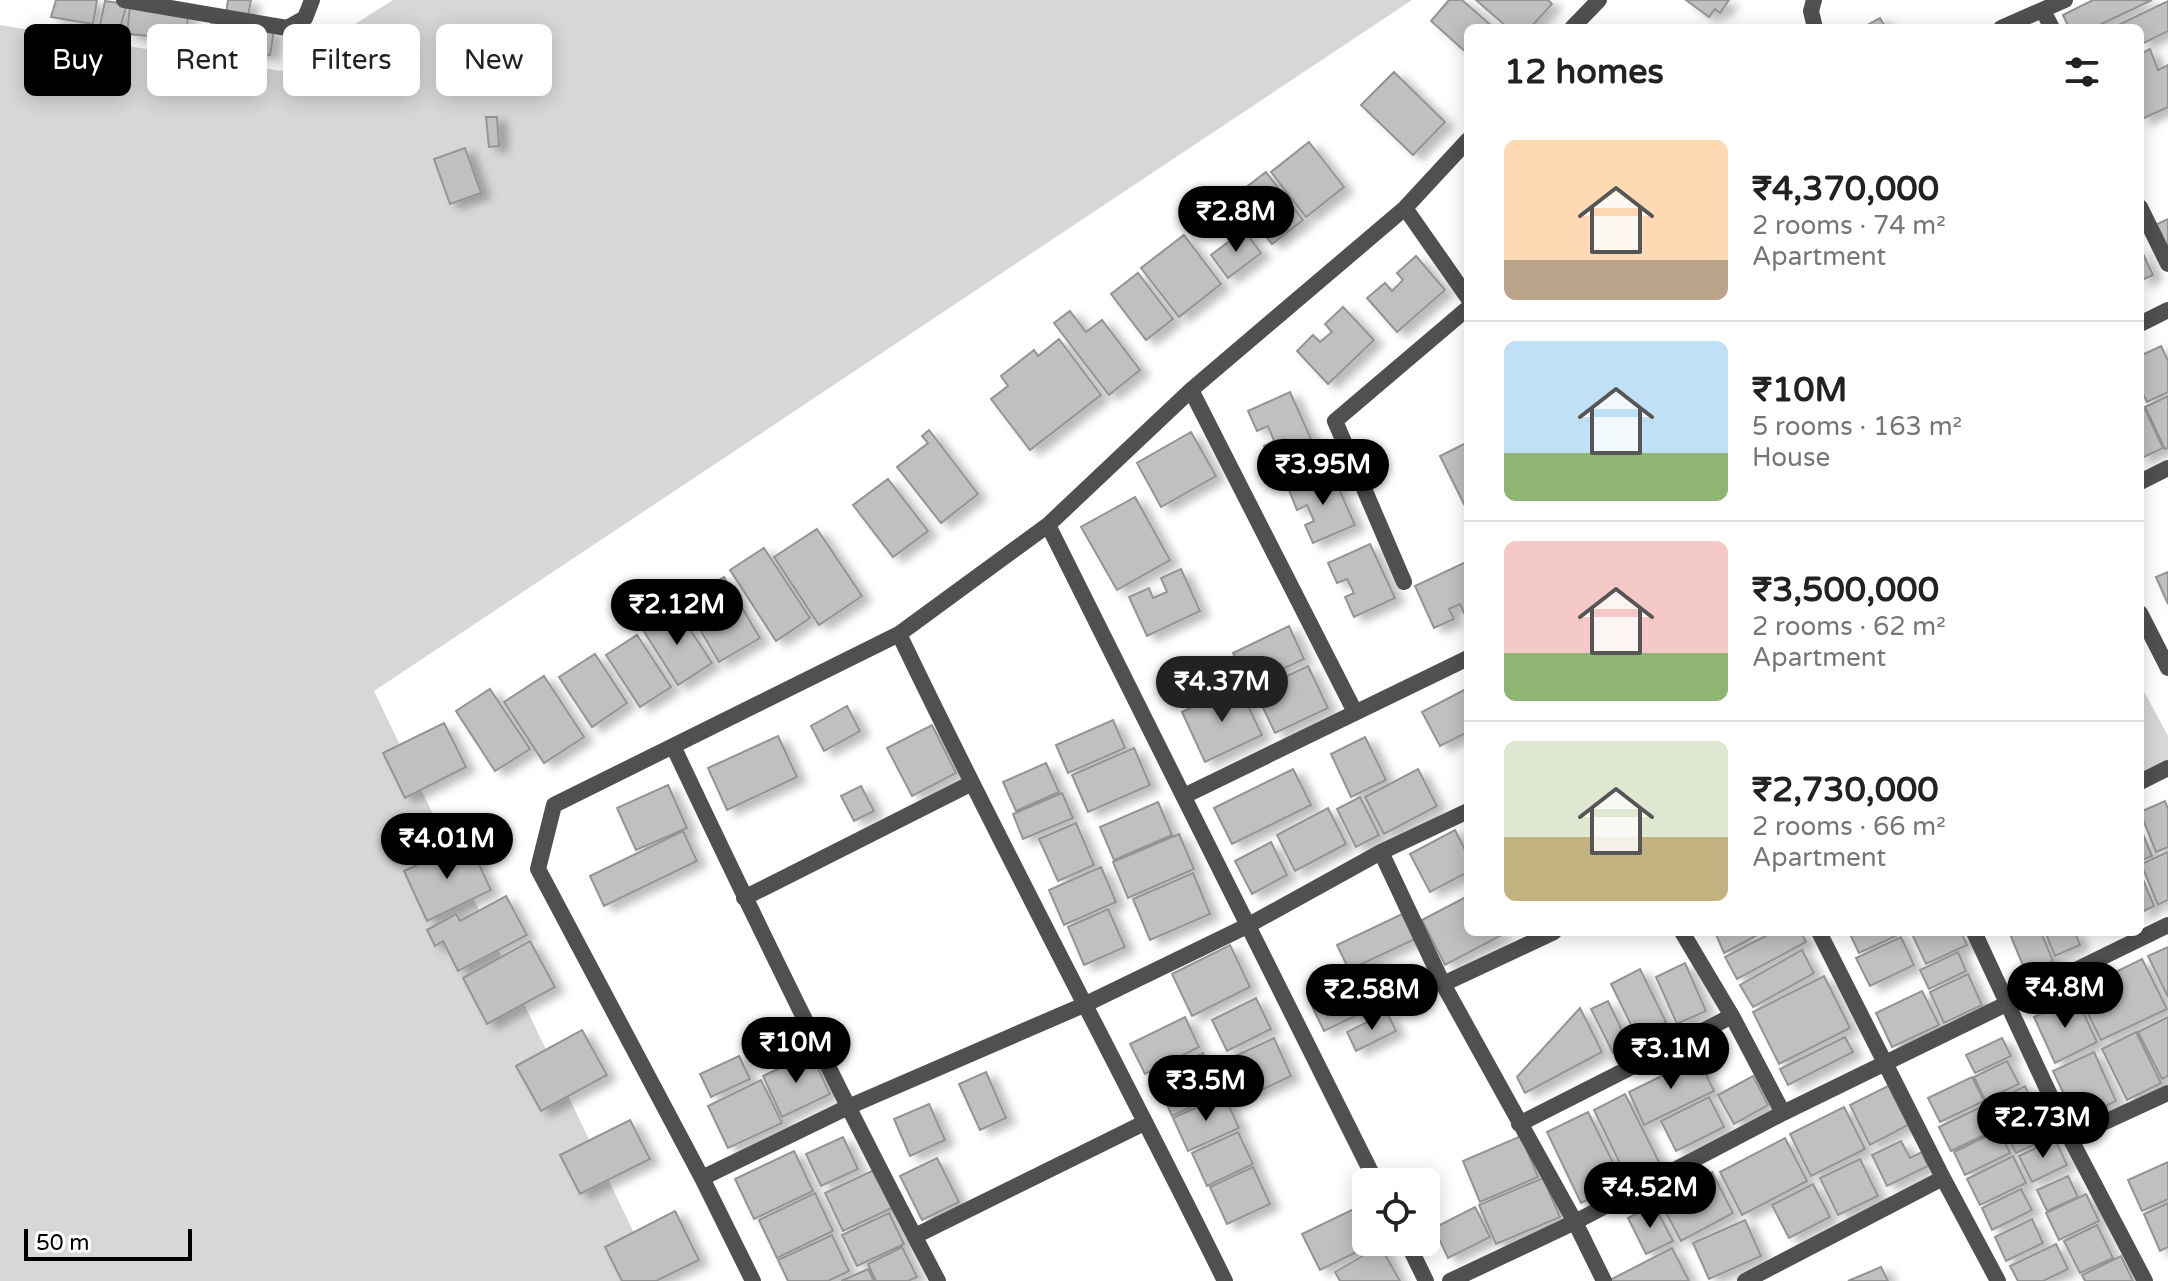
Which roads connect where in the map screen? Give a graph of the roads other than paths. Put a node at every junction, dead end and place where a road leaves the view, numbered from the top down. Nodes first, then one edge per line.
1 (124, 0) edge
2 (312, 0) edge
3 (1599, 0) edge
4 (1814, 0) edge
5 (2065, 0) edge
6 (2043, 11) junction
7 (1576, 24) edge
8 (1814, 24) edge
9 (2011, 24) edge
10 (2050, 24) edge
11 (1464, 144) edge
12 (1405, 208) junction
13 (2144, 215) edge
14 (2168, 264) edge
15 (1464, 292) edge
16 (1464, 311) edge
17 (2166, 317) edge
18 (2144, 323) edge
19 (1191, 390) junction
20 (2168, 468) edge
21 (2144, 480) edge
22 (1048, 525) junction
23 (1404, 582) dead end
24 (2144, 621) edge
25 (899, 634) junction
26 (1464, 660) edge
27 (2168, 668) edge
28 (1355, 712) junction
29 (673, 746) junction
30 (2168, 768) edge
31 (2144, 780) edge
32 (970, 784) junction
33 (1184, 796) junction
34 (1464, 813) edge
35 (1381, 852) junction
36 (744, 898) junction
37 (2168, 925) edge
38 (1247, 926) junction
39 (1545, 936) edge
40 (1684, 936) edge
41 (1821, 936) edge
42 (1976, 936) edge
43 (1443, 984) junction
44 (2007, 1002) junction
45 (1086, 1004) junction
46 (1732, 1016) junction
47 (1886, 1062) junction
48 (2168, 1093) edge
49 (848, 1107) junction
50 (1783, 1113) junction
51 (1144, 1123) junction
52 (1519, 1124) junction
53 (2070, 1138) junction
54 (1369, 1168) edge
55 (702, 1178) junction
56 (1943, 1178) junction
57 (1575, 1222) junction
58 (915, 1236) junction
59 (1414, 1256) edge
60 (1223, 1277) edge
61 (753, 1281) edge
62 (938, 1281) edge
63 (1204, 1281) edge
64 (1426, 1281) edge
65 (1450, 1281) edge
66 (1604, 1281) edge
67 (1745, 1281) edge
68 (1998, 1281) edge
69 (2145, 1281) edge

1 - 2 street
3 - 7 street
4 - 8 street
5 - 6 street
6 - 9 street
6 - 10 street
11 - 12 street
12 - 15 street
12 - 19 street
13 - 14 street
16 - 23 street
17 - 18 street
19 - 22 street
19 - 28 street
20 - 21 street
22 - 25 street
22 - 33 street
24 - 27 street
25 - 29 street
25 - 32 street
26 - 28 street
28 - 33 street
29 - 36 street
29 - 55 street
30 - 31 street
32 - 36 street
32 - 45 street
33 - 38 street
34 - 35 street
35 - 38 street
35 - 43 street
36 - 49 street
37 - 44 street
38 - 45 street
38 - 54 street
39 - 43 street
40 - 46 street
41 - 47 street
42 - 44 street
43 - 52 street
44 - 47 street
44 - 53 street
45 - 49 street
45 - 51 street
46 - 50 street
46 - 52 street
47 - 50 street
47 - 56 street
48 - 53 street
49 - 55 street
49 - 58 street
50 - 57 street
51 - 58 street
51 - 60 street
52 - 57 street
53 - 69 street
55 - 61 street
56 - 67 street
56 - 68 street
57 - 65 street
57 - 66 street
58 - 62 street
59 - 64 street
60 - 63 street

